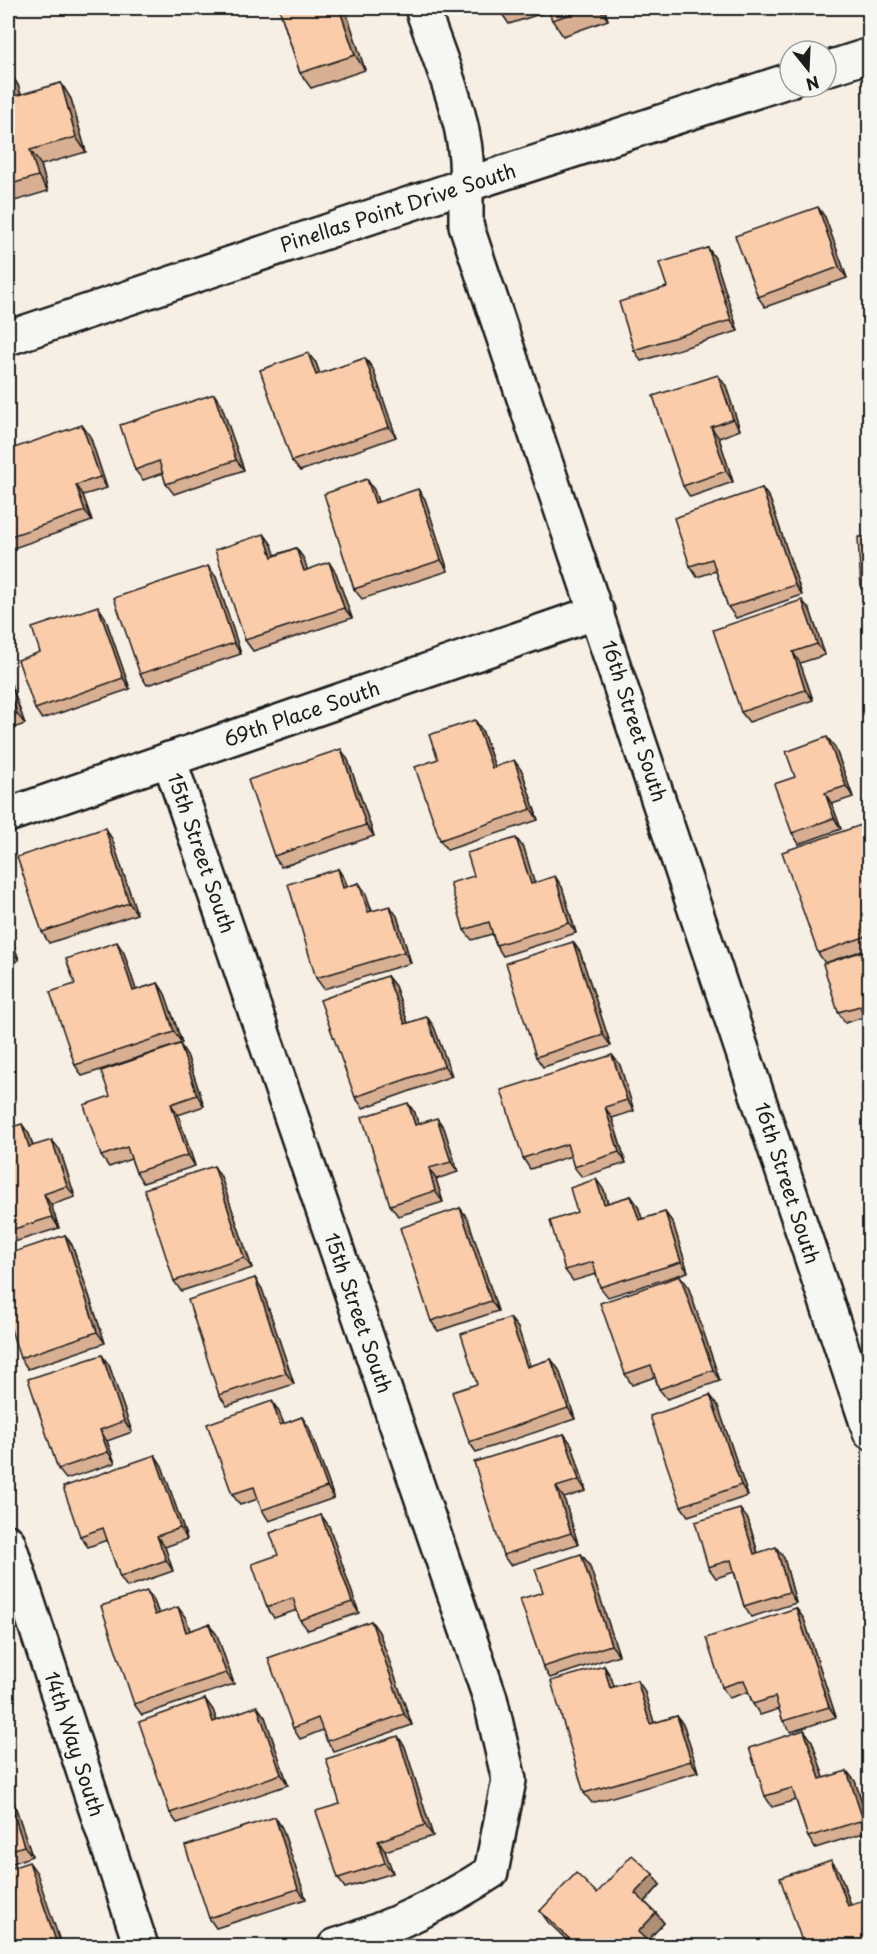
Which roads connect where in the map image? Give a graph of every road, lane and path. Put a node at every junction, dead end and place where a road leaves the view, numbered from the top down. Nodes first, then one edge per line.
1 (422, 8) edge
2 (870, 55) edge
3 (838, 65) edge
4 (778, 84) edge
5 (466, 184) junction
6 (8, 338) edge
7 (597, 612) junction
8 (170, 759) junction
9 (8, 815) edge
10 (870, 1432) edge
11 (8, 1542) edge
12 (141, 1947) edge
13 (336, 1947) edge

1 - 5 street, 16th Street South
2 - 3 street
4 - 5 street, Pinellas Point Drive South
5 - 6 street, Pinellas Point Drive South
5 - 7 street, 16th Street South
7 - 8 street, 69th Place South
7 - 10 street, 16th Street South
8 - 9 street, 69th Place South
8 - 13 street, 15th Street South
11 - 12 street, 14th Way South

